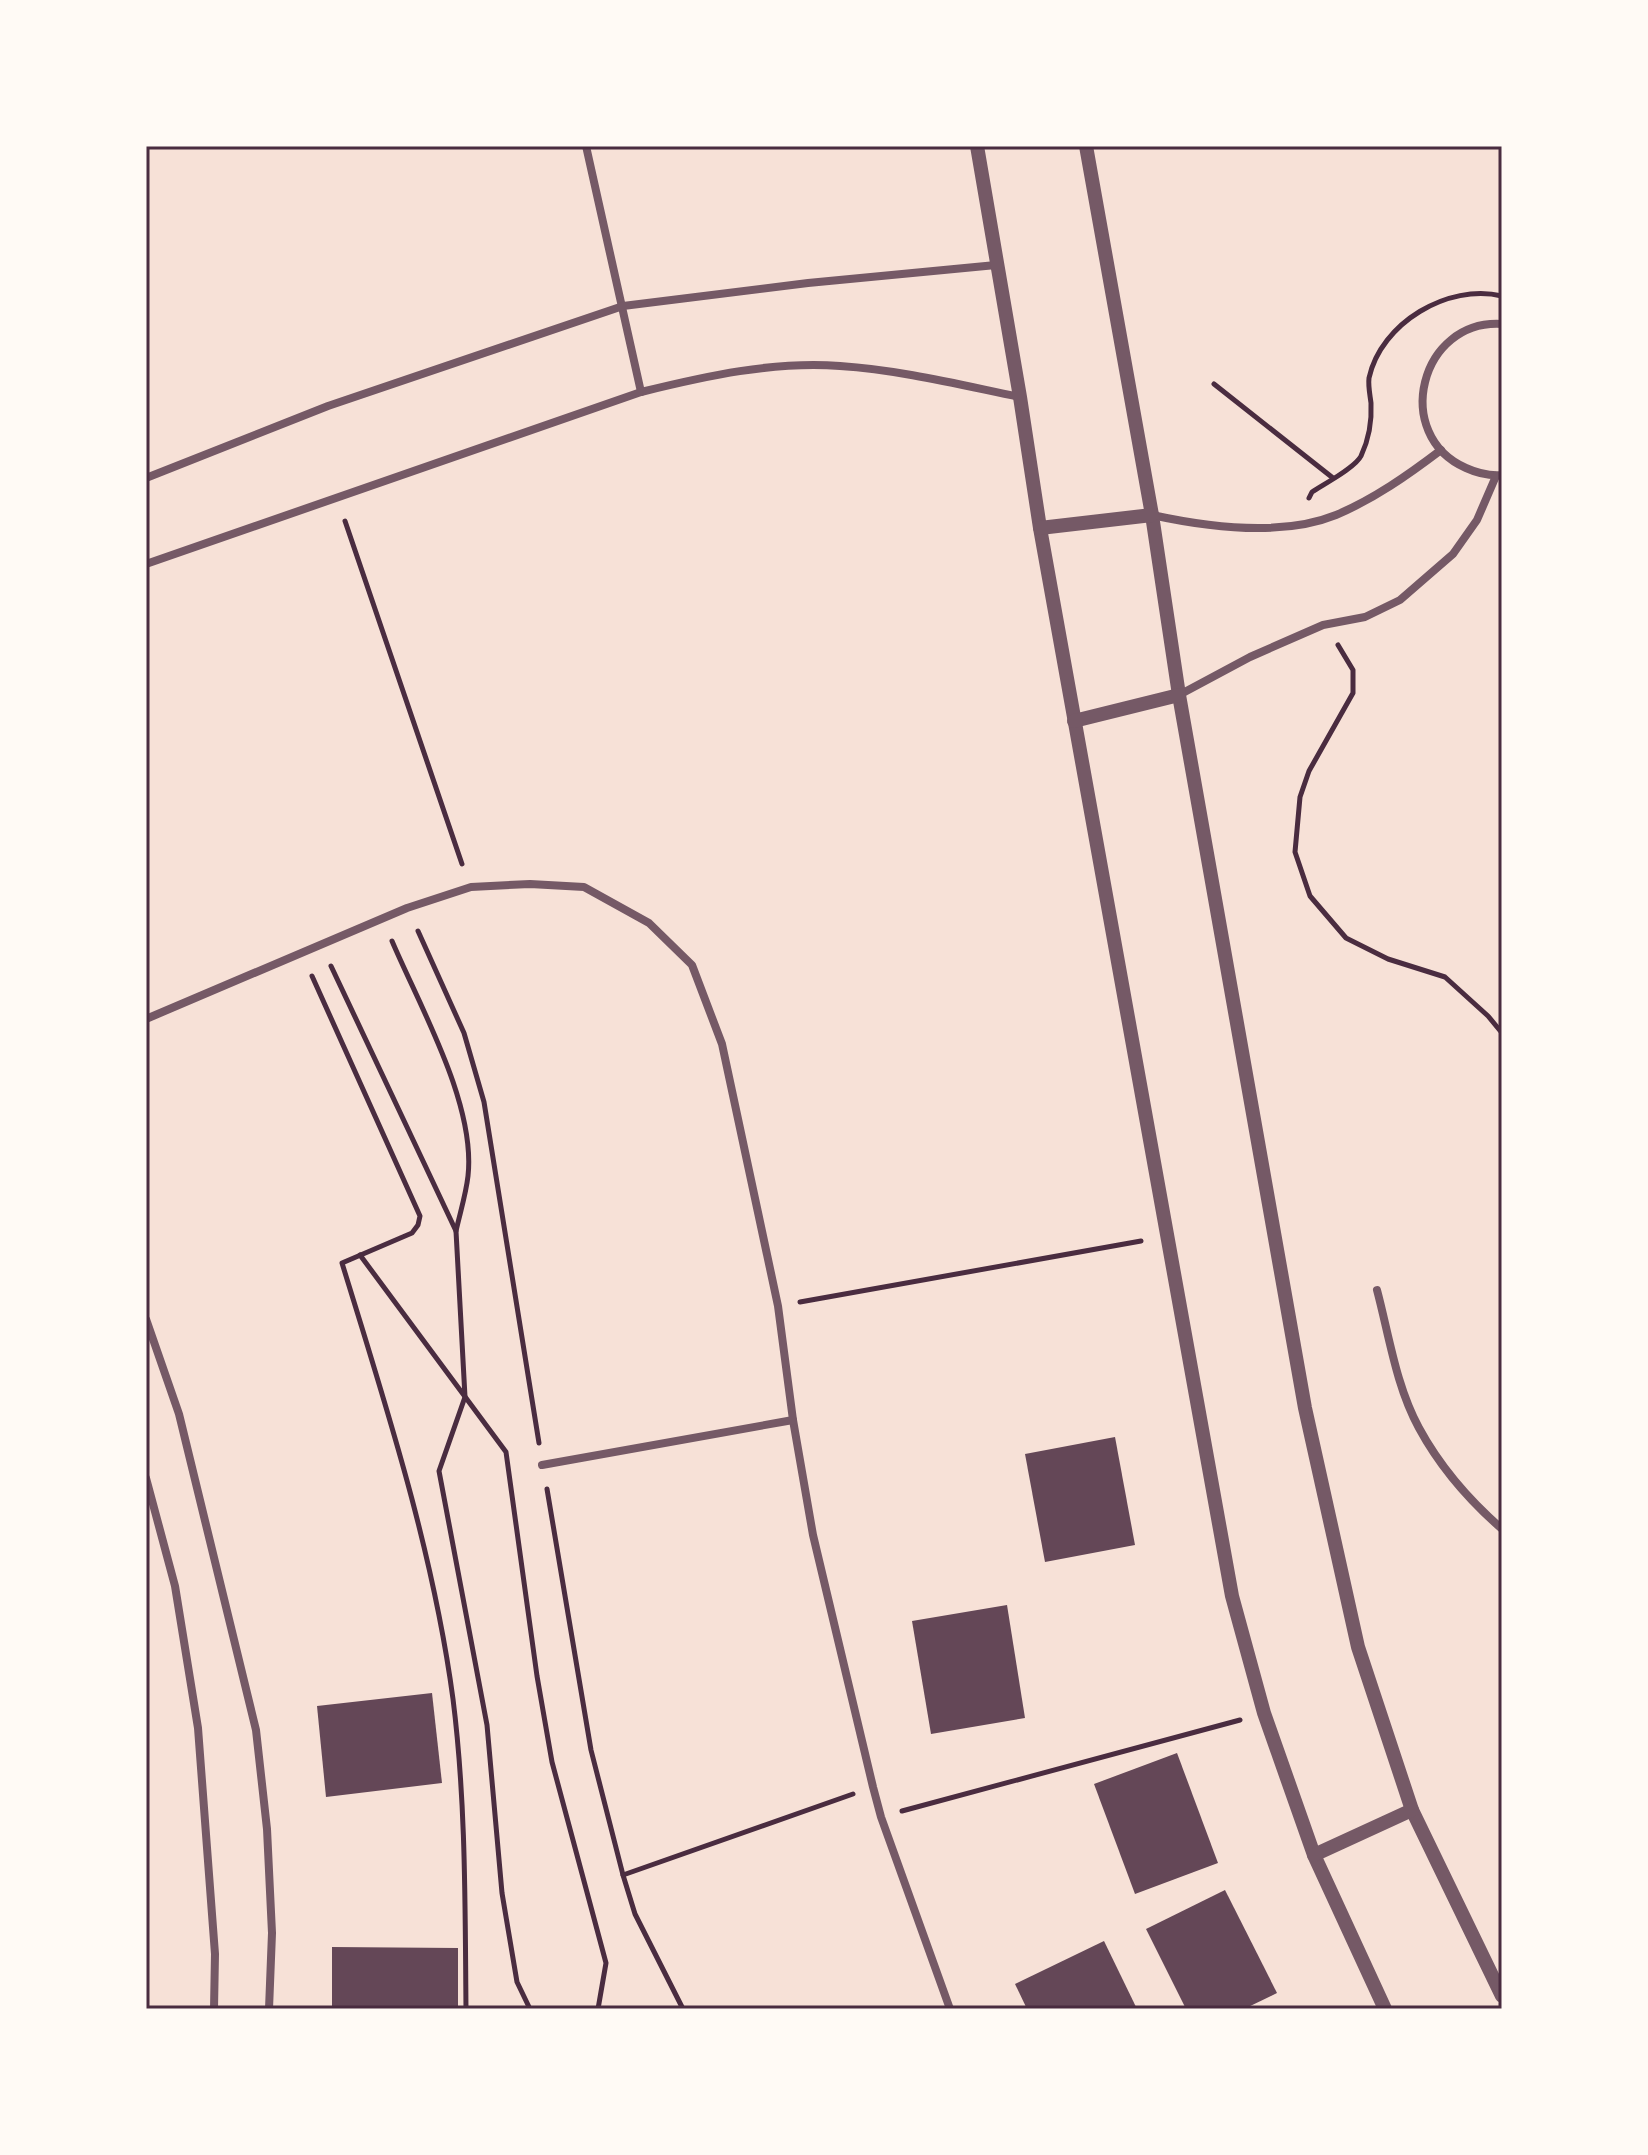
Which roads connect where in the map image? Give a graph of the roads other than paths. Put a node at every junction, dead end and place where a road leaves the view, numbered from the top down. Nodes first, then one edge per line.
1 (586, 146) edge
2 (977, 146) edge
3 (1086, 146) edge
4 (996, 265) junction
5 (623, 306) junction
6 (1502, 324) edge
7 (641, 392) junction
8 (1020, 397) junction
9 (1441, 450) junction
10 (1499, 475) edge
11 (146, 478) edge
12 (1152, 515) junction
13 (1040, 528) junction
14 (146, 564) edge
15 (1179, 695) junction
16 (1074, 721) junction
17 (146, 1019) edge
18 (1377, 1290) dead end
19 (146, 1319) edge
20 (793, 1420) junction
21 (542, 1465) dead end
22 (146, 1478) edge
23 (1502, 1529) edge
24 (1412, 1810) junction
25 (1314, 1855) junction
26 (1502, 1996) edge
27 (214, 2009) edge
28 (269, 2009) edge
29 (950, 2009) edge
30 (1385, 2009) edge

1 - 5 street
2 - 4 street
3 - 12 street
4 - 5 street
4 - 8 street
5 - 7 street
5 - 11 street
6 - 9 street
7 - 8 street
7 - 14 street
8 - 13 street
9 - 10 street
9 - 12 street
10 - 15 street
12 - 13 street
12 - 15 street
13 - 16 street
15 - 16 street
15 - 24 street
16 - 25 street
17 - 20 street
18 - 23 street
19 - 28 street
20 - 21 street
20 - 29 street
22 - 27 street
24 - 25 street
24 - 26 street
25 - 30 street

